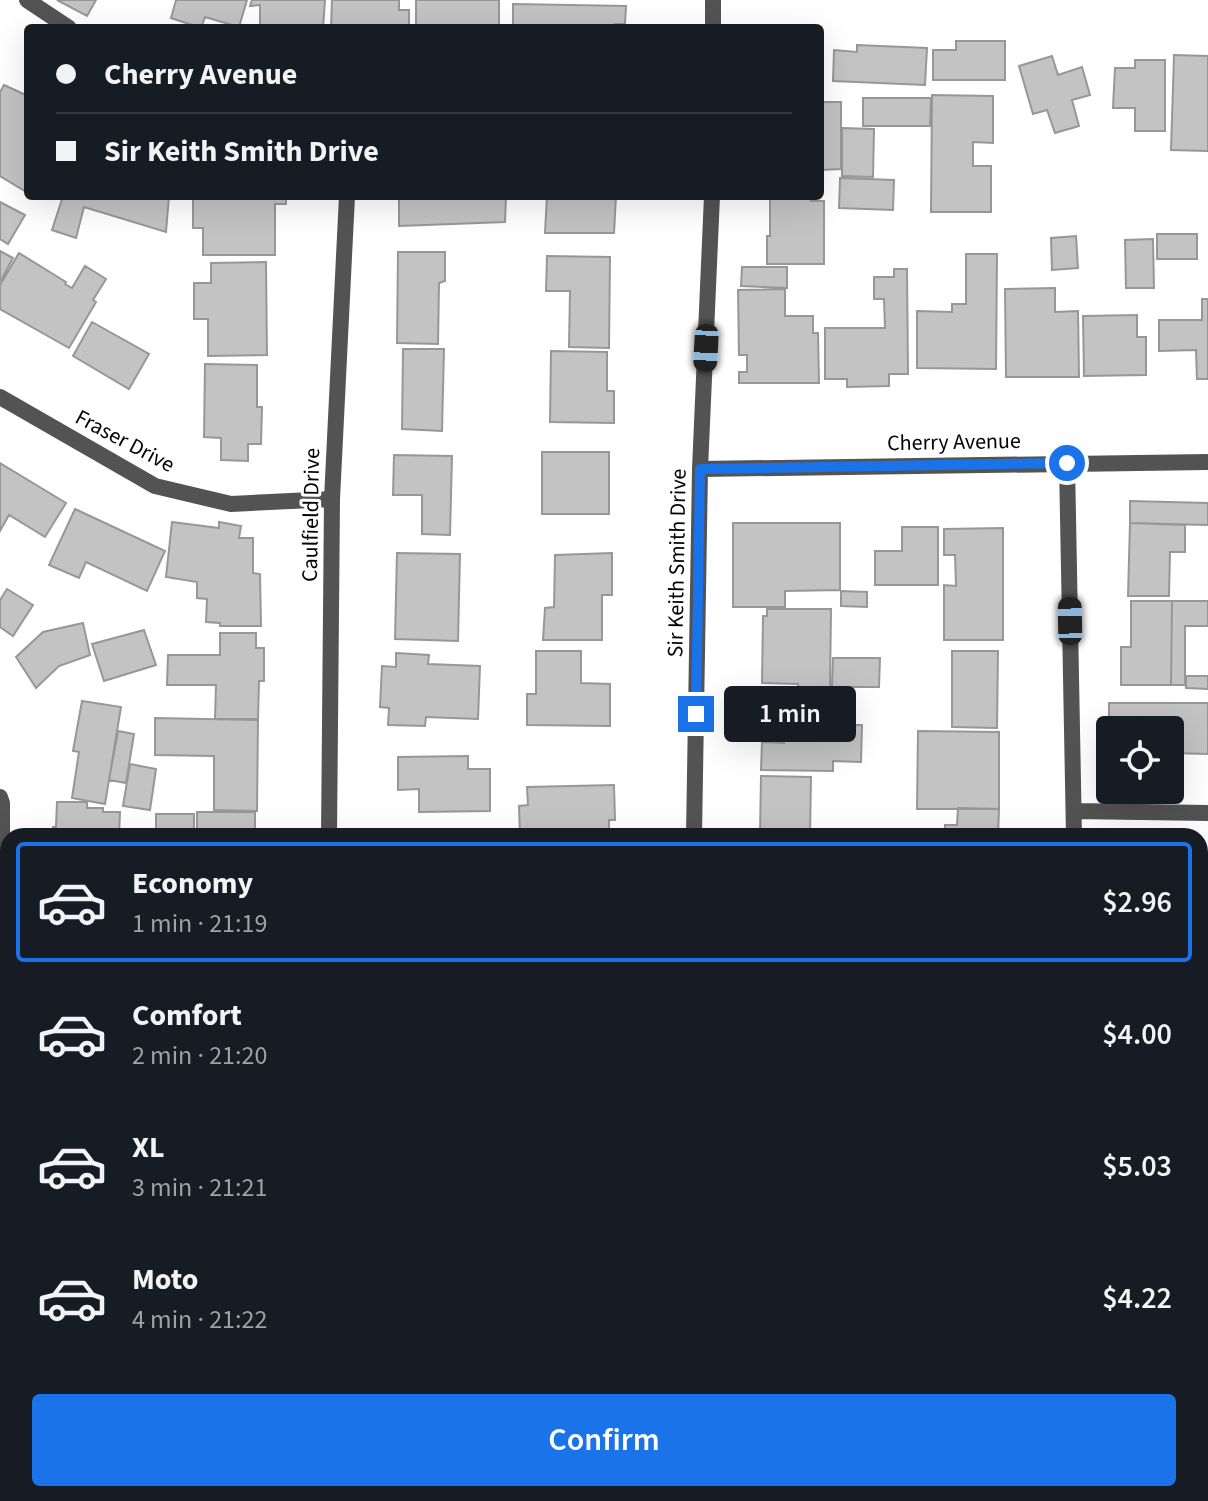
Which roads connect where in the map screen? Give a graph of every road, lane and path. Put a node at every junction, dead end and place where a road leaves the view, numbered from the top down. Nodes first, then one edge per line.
1 (27, 0) edge
2 (713, 0) edge
3 (63, 24) edge
4 (713, 24) edge
5 (347, 200) edge
6 (712, 200) edge
7 (0, 397) edge
8 (1208, 462) edge
9 (1067, 463) junction
10 (700, 469) junction
11 (332, 499) junction
12 (0, 797) edge
13 (1074, 811) junction
14 (1208, 813) edge
15 (2, 828) edge
16 (329, 828) edge
17 (694, 828) edge
18 (1074, 828) edge

1 - 3 street
2 - 4 street
5 - 11 street, Caulfield Drive
6 - 10 street, Sir Keith Smith Drive
7 - 11 street, Fraser Drive
8 - 9 street, Cherry Avenue
9 - 10 street, Cherry Avenue
9 - 13 street
10 - 17 street, Sir Keith Smith Drive
11 - 16 street, Caulfield Drive
12 - 15 street
13 - 14 street
13 - 18 street

